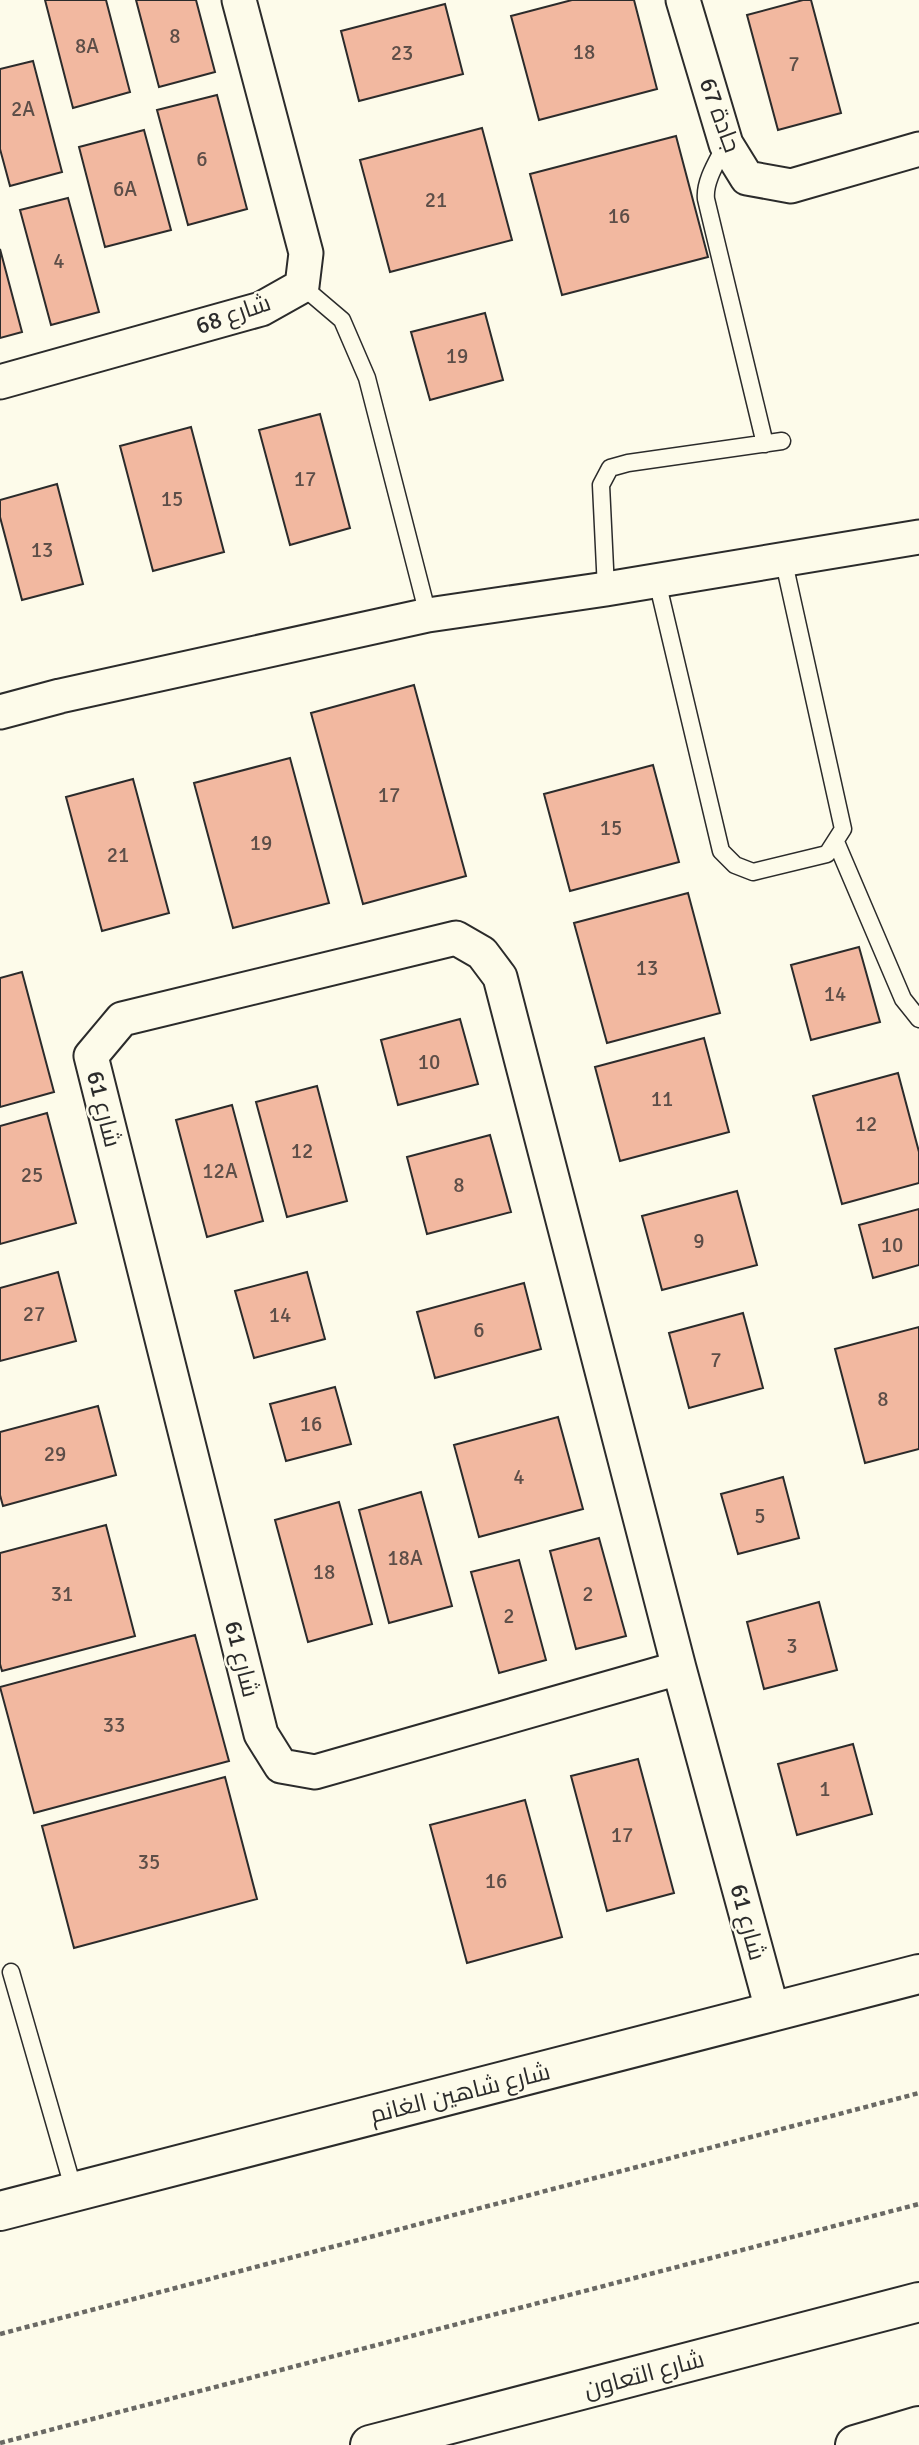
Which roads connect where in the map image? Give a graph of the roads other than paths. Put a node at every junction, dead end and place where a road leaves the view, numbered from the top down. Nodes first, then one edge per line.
1 (239, 0) edge
2 (682, 0) edge
3 (726, 144) junction
4 (919, 149) edge
5 (302, 286) junction
6 (0, 382) edge
7 (782, 441) dead end
8 (765, 444) junction
9 (919, 537) edge
10 (783, 558) junction
11 (657, 581) junction
12 (606, 589) junction
13 (428, 615) junction
14 (0, 712) edge
15 (836, 842) junction
16 (919, 1018) edge
17 (679, 1668) junction
18 (11, 1972) dead end
19 (919, 1974) edge
20 (773, 2013) junction
21 (74, 2192) junction
22 (0, 2211) edge
23 (919, 2302) edge
24 (919, 2426) edge
25 (370, 2445) edge
26 (855, 2445) edge

1 - 5 street, شارع 68
2 - 3 street, جادة 67
3 - 4 street, جادة 67
3 - 8 lane
5 - 6 street, شارع 68
5 - 13 lane
7 - 8 lane
8 - 12 lane
9 - 10 street
10 - 11 street
10 - 15 lane
11 - 12 street
11 - 15 lane
12 - 13 street
13 - 14 street
15 - 16 lane
17 - 17 street, شارع 61
17 - 20 street, شارع 61
18 - 21 lane
19 - 20 street, شارع شاهين الغانم
20 - 21 street, شارع شاهين الغانم
21 - 22 street, شارع شاهين الغانم
23 - 25 street, شارع التعاون
24 - 26 street

